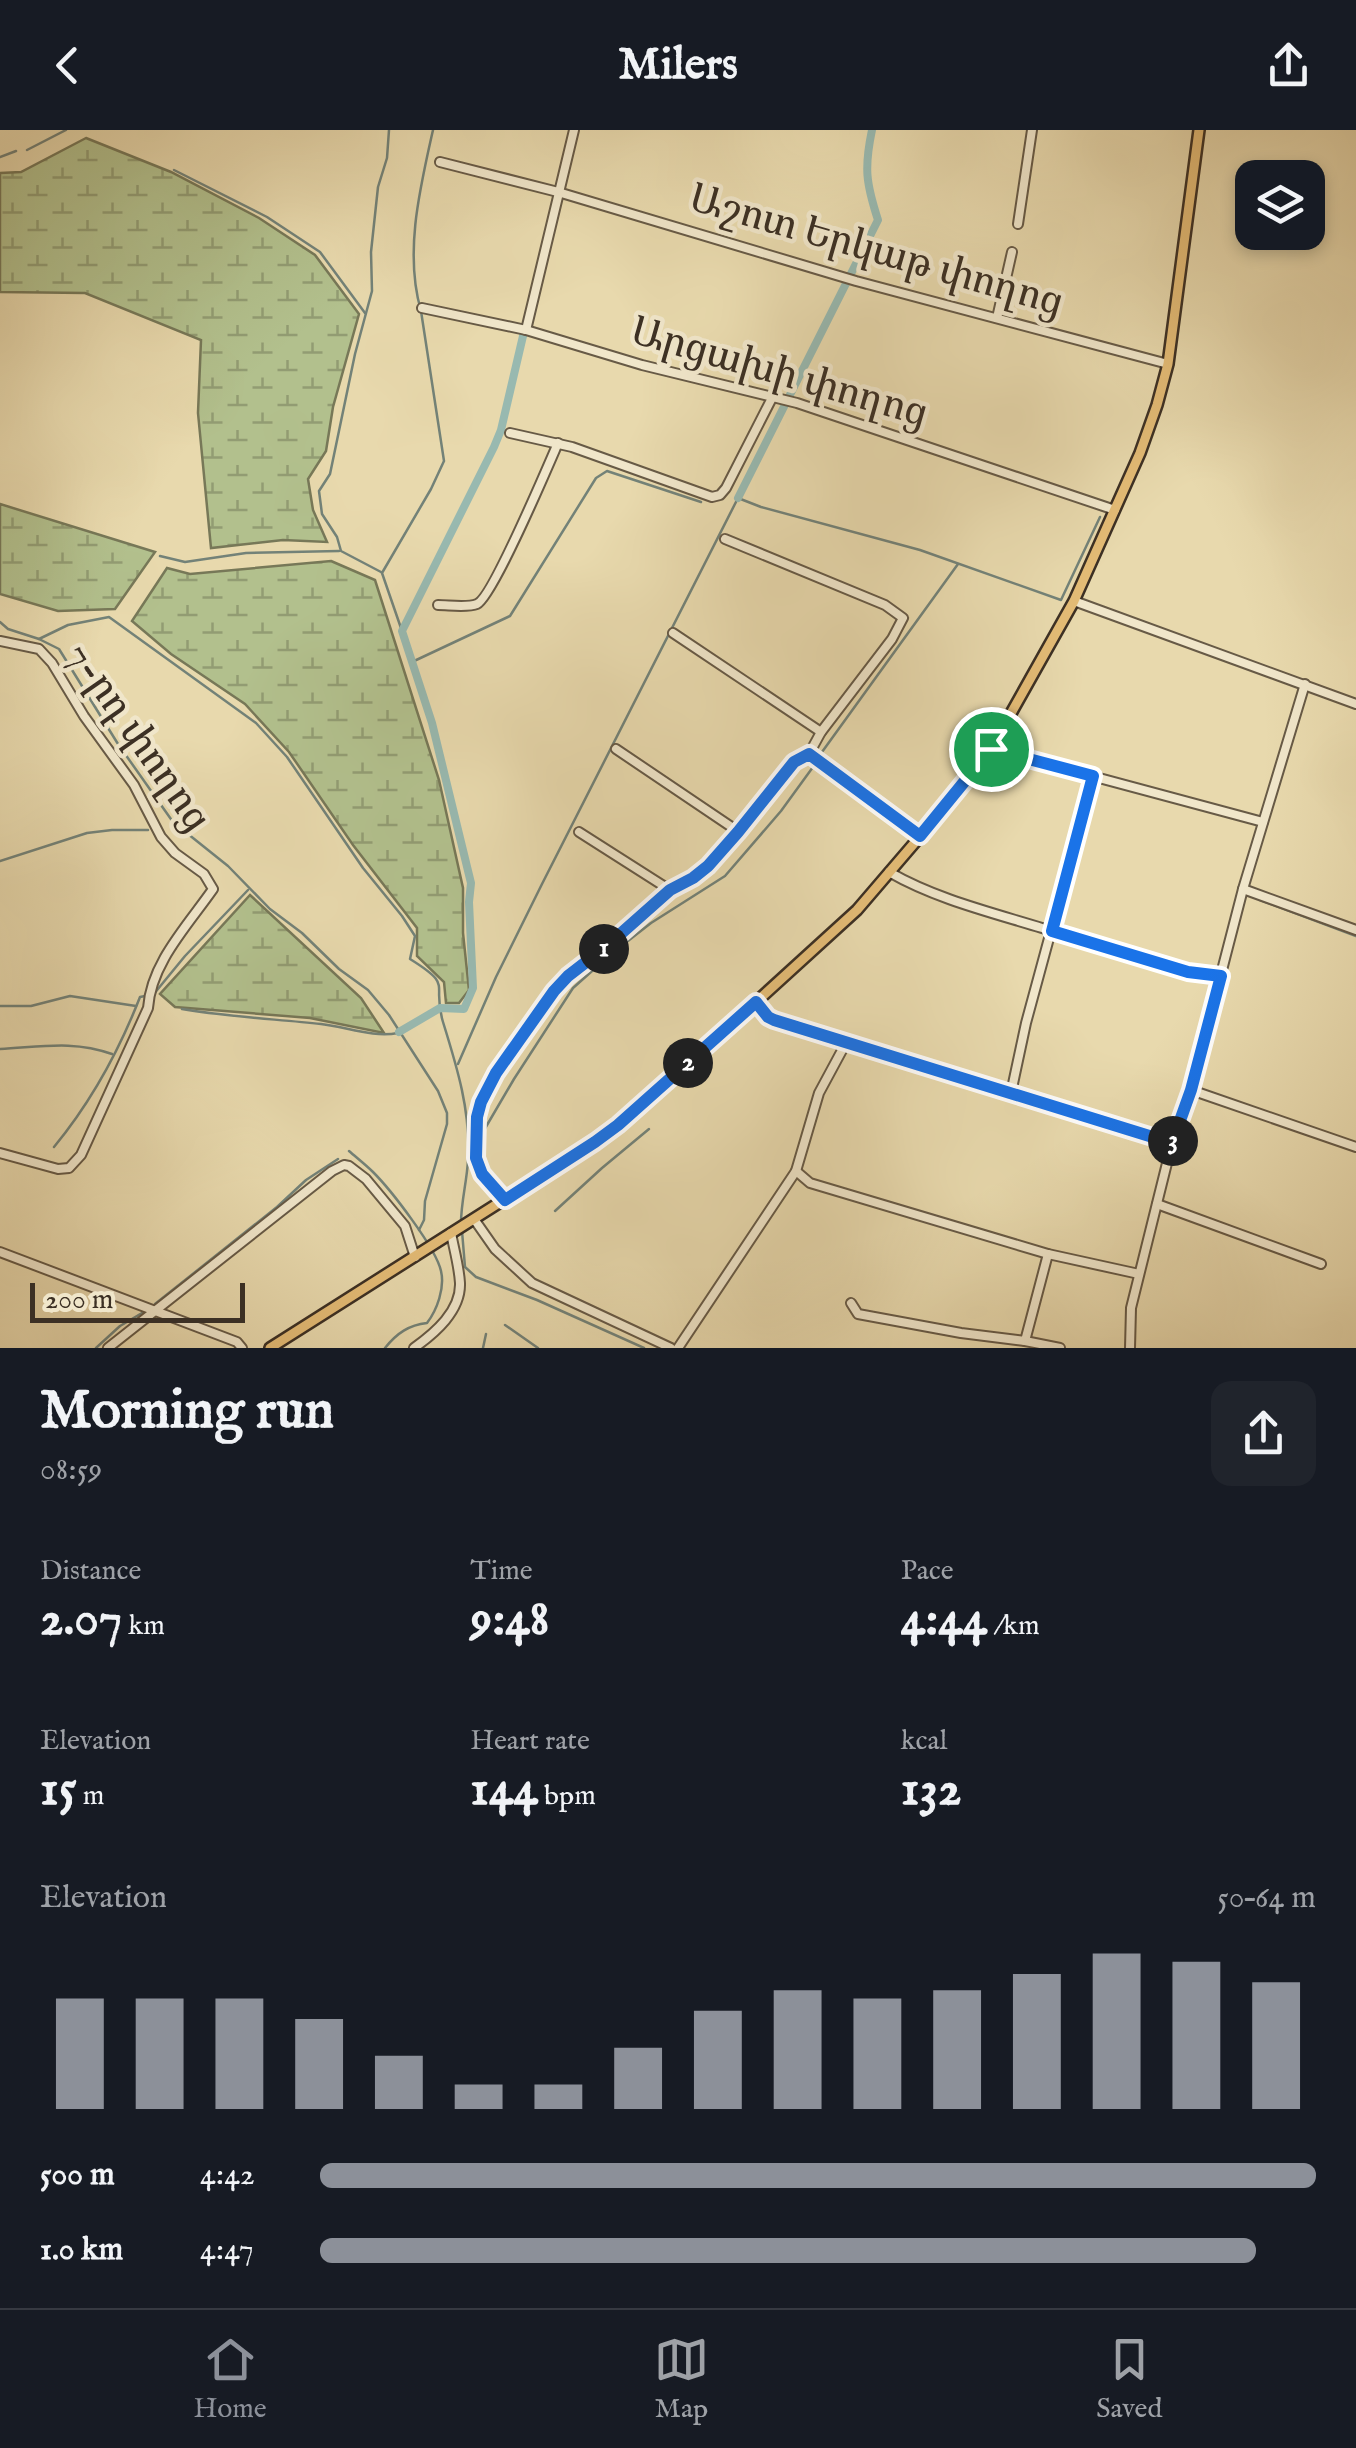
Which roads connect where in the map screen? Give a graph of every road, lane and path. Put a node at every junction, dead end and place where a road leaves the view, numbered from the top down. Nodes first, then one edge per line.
1 (574, 130) edge
2 (1032, 130) edge
3 (1200, 130) edge
4 (440, 162) dead end
5 (564, 194) junction
6 (1018, 224) dead end
7 (1012, 252) dead end
8 (422, 308) dead end
9 (997, 318) junction
10 (526, 330) junction
11 (1168, 364) junction
12 (776, 398) junction
13 (510, 433) dead end
14 (558, 444) junction
15 (1114, 510) junction
16 (725, 539) dead end
17 (1074, 602) junction
18 (438, 605) dead end
19 (673, 633) dead end
20 (0, 641) edge
21 (1305, 684) junction
22 (1356, 704) edge
23 (821, 732) junction
24 (616, 749) dead end
25 (991, 749) junction
26 (809, 754) junction
27 (1093, 776) junction
28 (1263, 822) junction
29 (579, 832) dead end
30 (738, 832) junction
31 (920, 836) junction
32 (889, 872) junction
33 (1243, 889) junction
34 (670, 890) junction
35 (1356, 930) edge
36 (1052, 931) junction
37 (1221, 976) junction
38 (756, 1002) junction
39 (848, 1041) junction
40 (1191, 1090) junction
41 (1011, 1093) junction
42 (1172, 1143) junction
43 (1356, 1147) edge
44 (0, 1153) edge
45 (796, 1171) junction
46 (505, 1200) junction
47 (1157, 1204) junction
48 (474, 1219) junction
49 (451, 1234) junction
50 (0, 1252) edge
51 (1048, 1254) junction
52 (415, 1257) junction
53 (1321, 1264) dead end
54 (1139, 1274) junction
55 (850, 1303) dead end
56 (155, 1311) junction
57 (1025, 1341) junction
58 (108, 1348) edge
59 (242, 1348) edge
60 (270, 1348) edge
61 (414, 1348) edge
62 (674, 1348) edge
63 (1060, 1348) edge
64 (1130, 1348) edge

1 - 5 street
2 - 6 street
3 - 11 main road
4 - 5 street, Աշոտ Երկաթ փողոց
5 - 9 street, Աշոտ Երկաթ փողոց
5 - 10 street
7 - 9 street
8 - 10 street, Արցախի փողոց
9 - 11 street, Աշոտ Երկաթ փողոց
10 - 12 street, Արցախի փողոց
11 - 15 main road
12 - 14 street
12 - 15 street, Արցախի փողոց
13 - 14 street
14 - 18 street
15 - 17 main road
16 - 23 street
17 - 21 street
17 - 25 main road
19 - 23 street
20 - 44 street, 7-րդ փողոց
21 - 22 street
21 - 28 street
23 - 26 street
24 - 30 street
25 - 27 street
25 - 31 main road
26 - 30 street
26 - 31 street
27 - 28 street
27 - 36 street
28 - 33 street
29 - 34 street
30 - 34 street
31 - 32 main road
32 - 36 street
32 - 38 main road
33 - 35 street
33 - 37 street
34 - 46 street
36 - 37 street
36 - 41 street
37 - 40 street
38 - 39 street
38 - 46 main road
39 - 41 street
39 - 45 street
40 - 42 street
40 - 43 street
41 - 42 street
42 - 47 street
45 - 51 street
45 - 62 street
46 - 48 main road
47 - 53 street
47 - 54 street
48 - 49 main road
48 - 62 street
49 - 52 main road
49 - 61 street
50 - 56 street
51 - 54 street
51 - 57 street
52 - 56 street
52 - 60 main road
54 - 64 street
55 - 57 street
56 - 58 street
56 - 59 street
57 - 63 street

